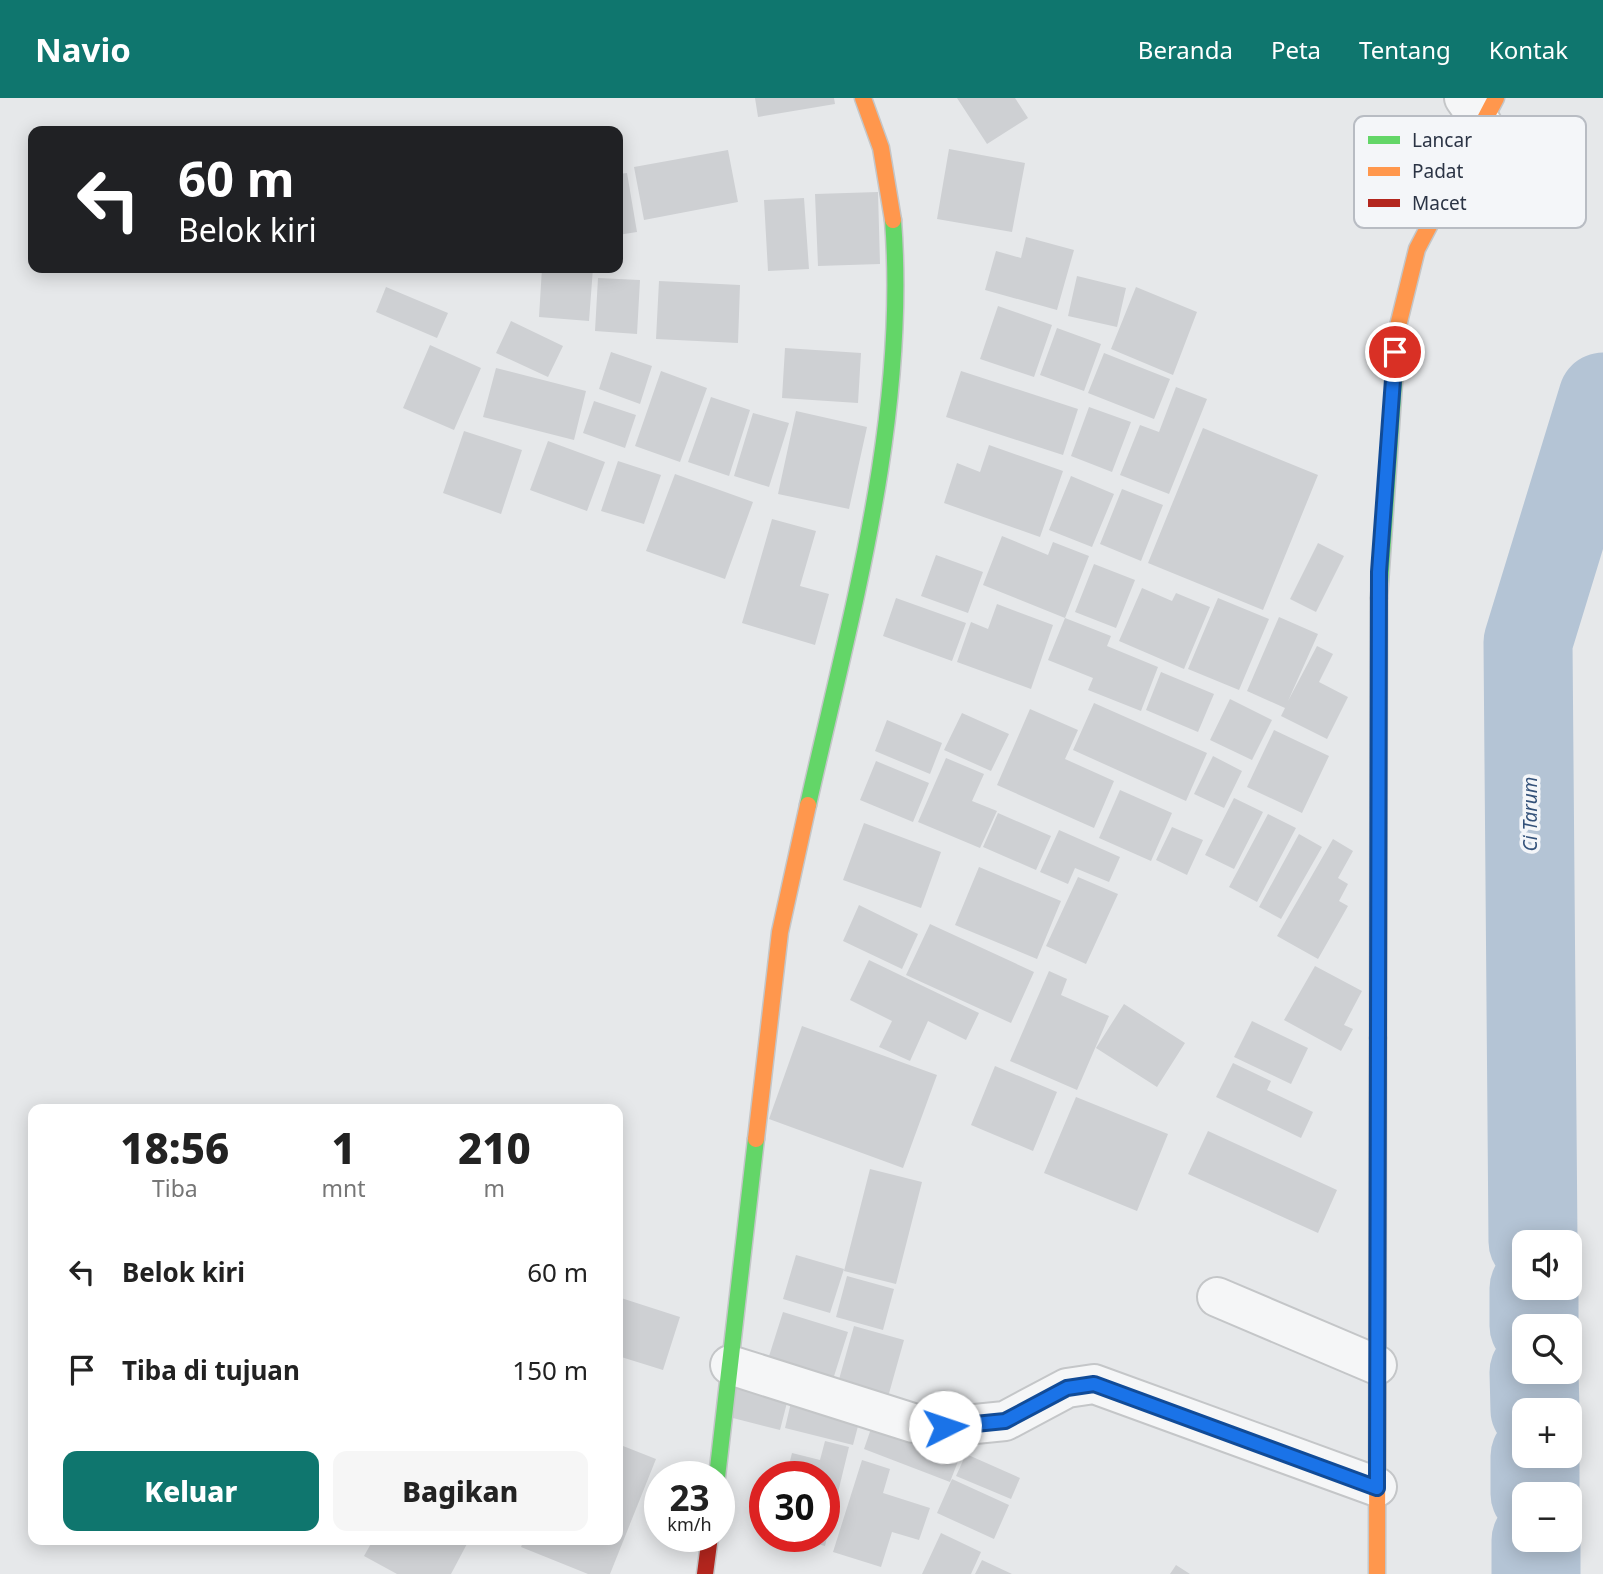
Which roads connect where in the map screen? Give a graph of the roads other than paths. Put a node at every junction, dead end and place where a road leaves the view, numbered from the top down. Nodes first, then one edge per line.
1 (863, 98) edge
2 (1426, 228) edge
3 (1217, 1297) dead end
4 (730, 1365) junction
5 (1377, 1365) junction
6 (719, 1461) edge
7 (1377, 1488) junction
8 (708, 1552) edge
9 (705, 1574) edge
10 (1377, 1574) edge

1 - 4 street
2 - 5 street
3 - 5 street
4 - 6 street
4 - 7 street
5 - 7 street
7 - 10 street
8 - 9 street

